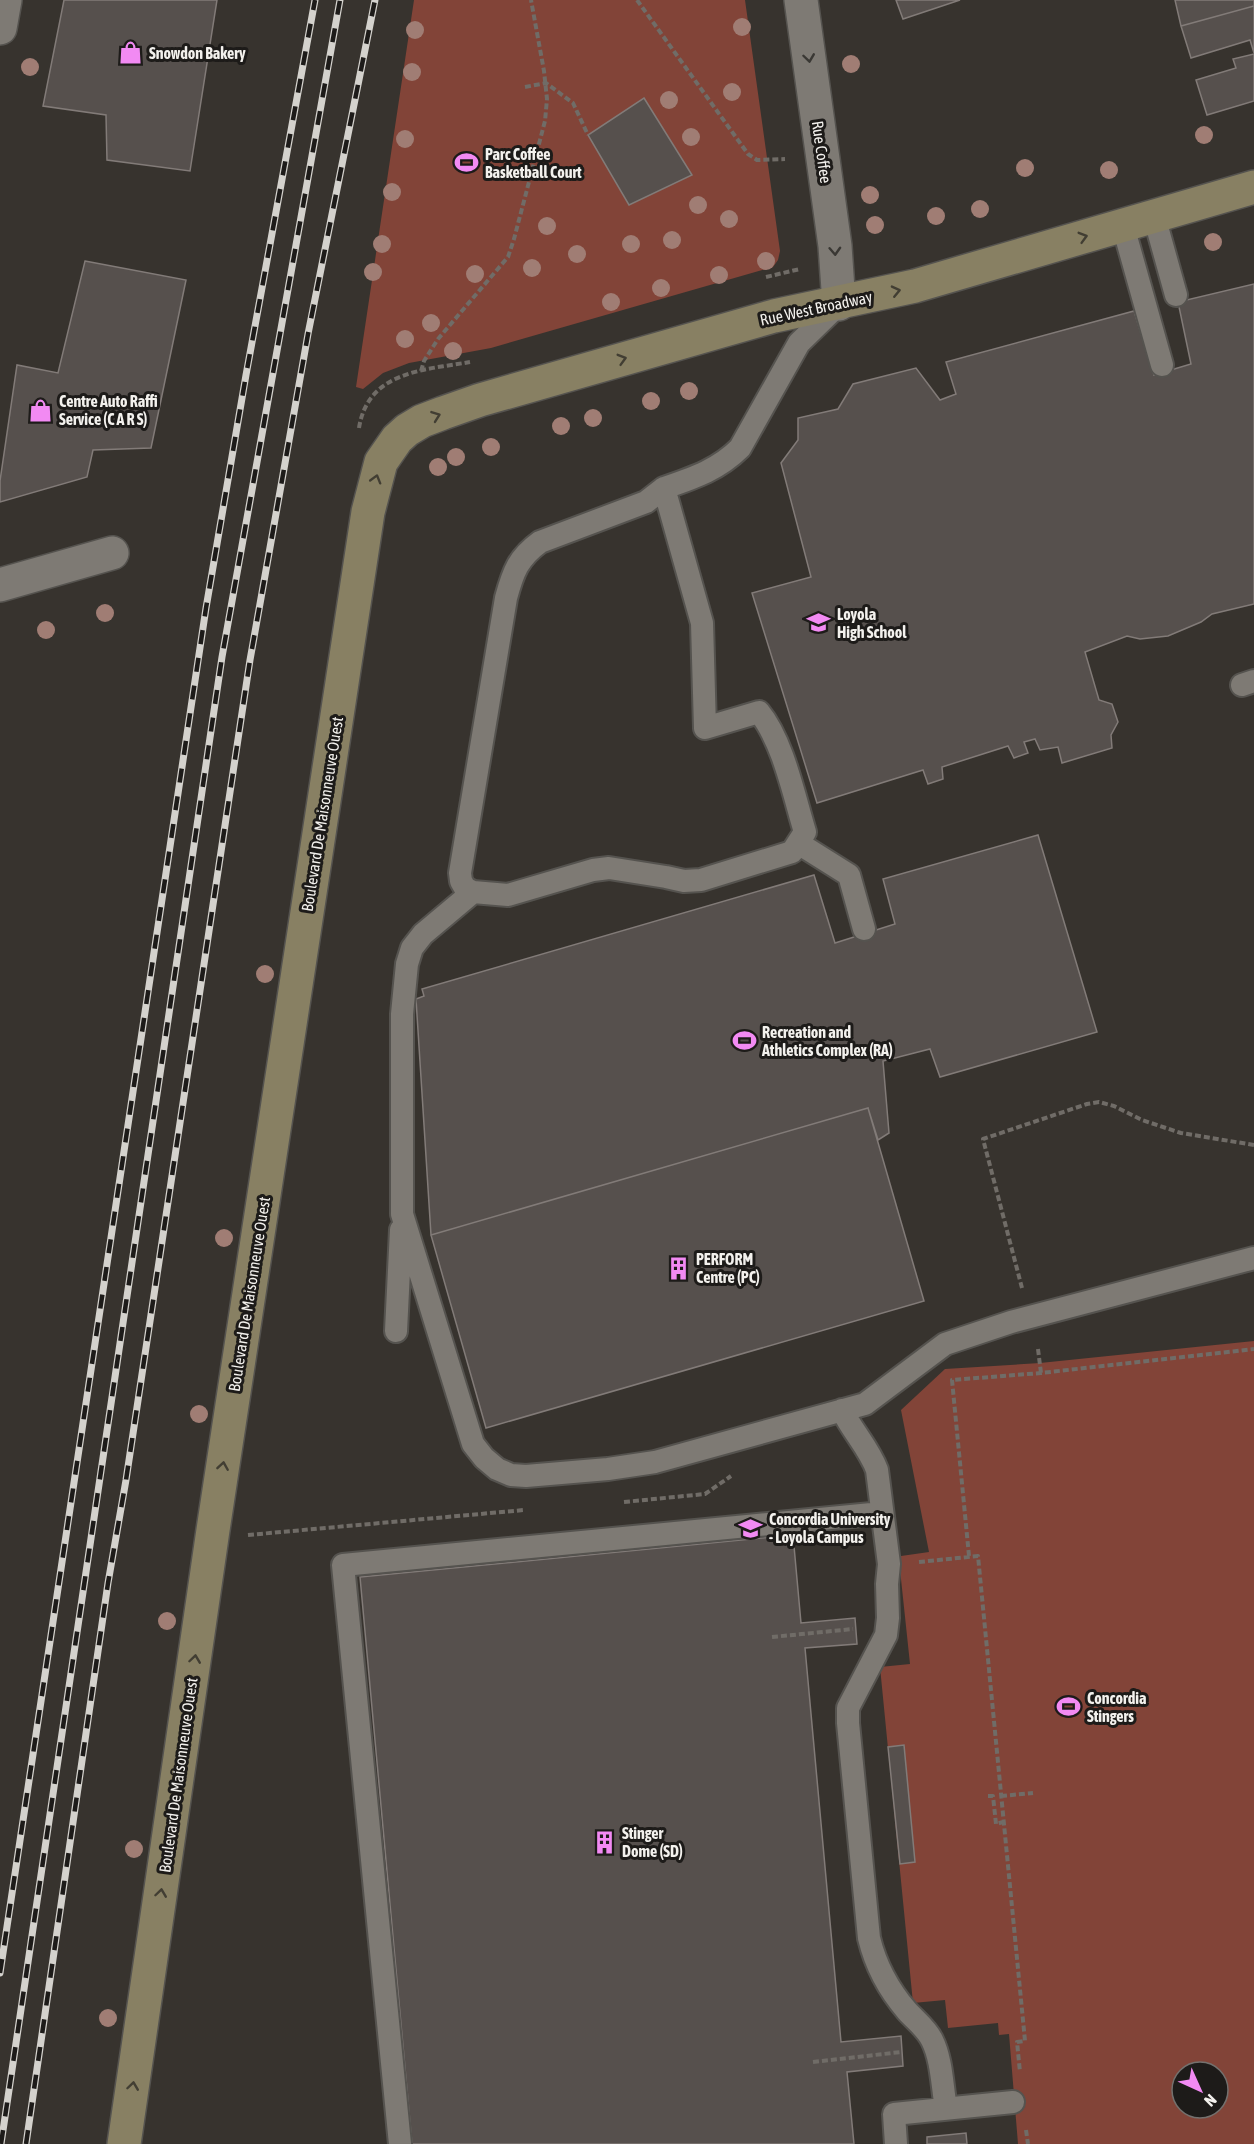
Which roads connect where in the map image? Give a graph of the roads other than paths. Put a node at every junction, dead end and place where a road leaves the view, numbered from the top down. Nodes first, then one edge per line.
1 (5, 0) edge
2 (801, 0) edge
3 (0, 28) edge
4 (1254, 187) edge
5 (1154, 216) junction
6 (1123, 226) junction
7 (1176, 296) dead end
8 (839, 304) junction
9 (1162, 365) dead end
10 (389, 449) joint
11 (664, 488) junction
12 (112, 553) dead end
13 (0, 585) edge
14 (798, 843) junction
15 (473, 892) junction
16 (864, 929) dead end
17 (402, 1214) junction
18 (1254, 1258) edge
19 (396, 1331) dead end
20 (842, 1410) junction
21 (882, 1513) junction
22 (1013, 2102) dead end
23 (946, 2108) junction
24 (124, 2144) edge
25 (400, 2144) edge
26 (896, 2144) edge

1 - 3 street
2 -> 8 street, Rue Coffee
4 - 5 street, Rue West Broadway
5 - 6 street, Rue West Broadway
5 - 7 lane
8 -> 6 street, Rue West Broadway
6 - 9 lane
10 -> 8 street, Rue West Broadway
8 - 11 lane
24 -> 10 street, Boulevard De Maisonneuve Ouest
11 - 14 lane
11 - 15 lane
12 - 13 street
14 - 15 lane
14 - 16 lane
15 - 17 lane
17 - 19 lane
17 - 20 lane
18 - 20 lane
20 - 21 lane
21 - 23 lane
21 - 25 lane
22 - 23 lane
23 - 26 lane

